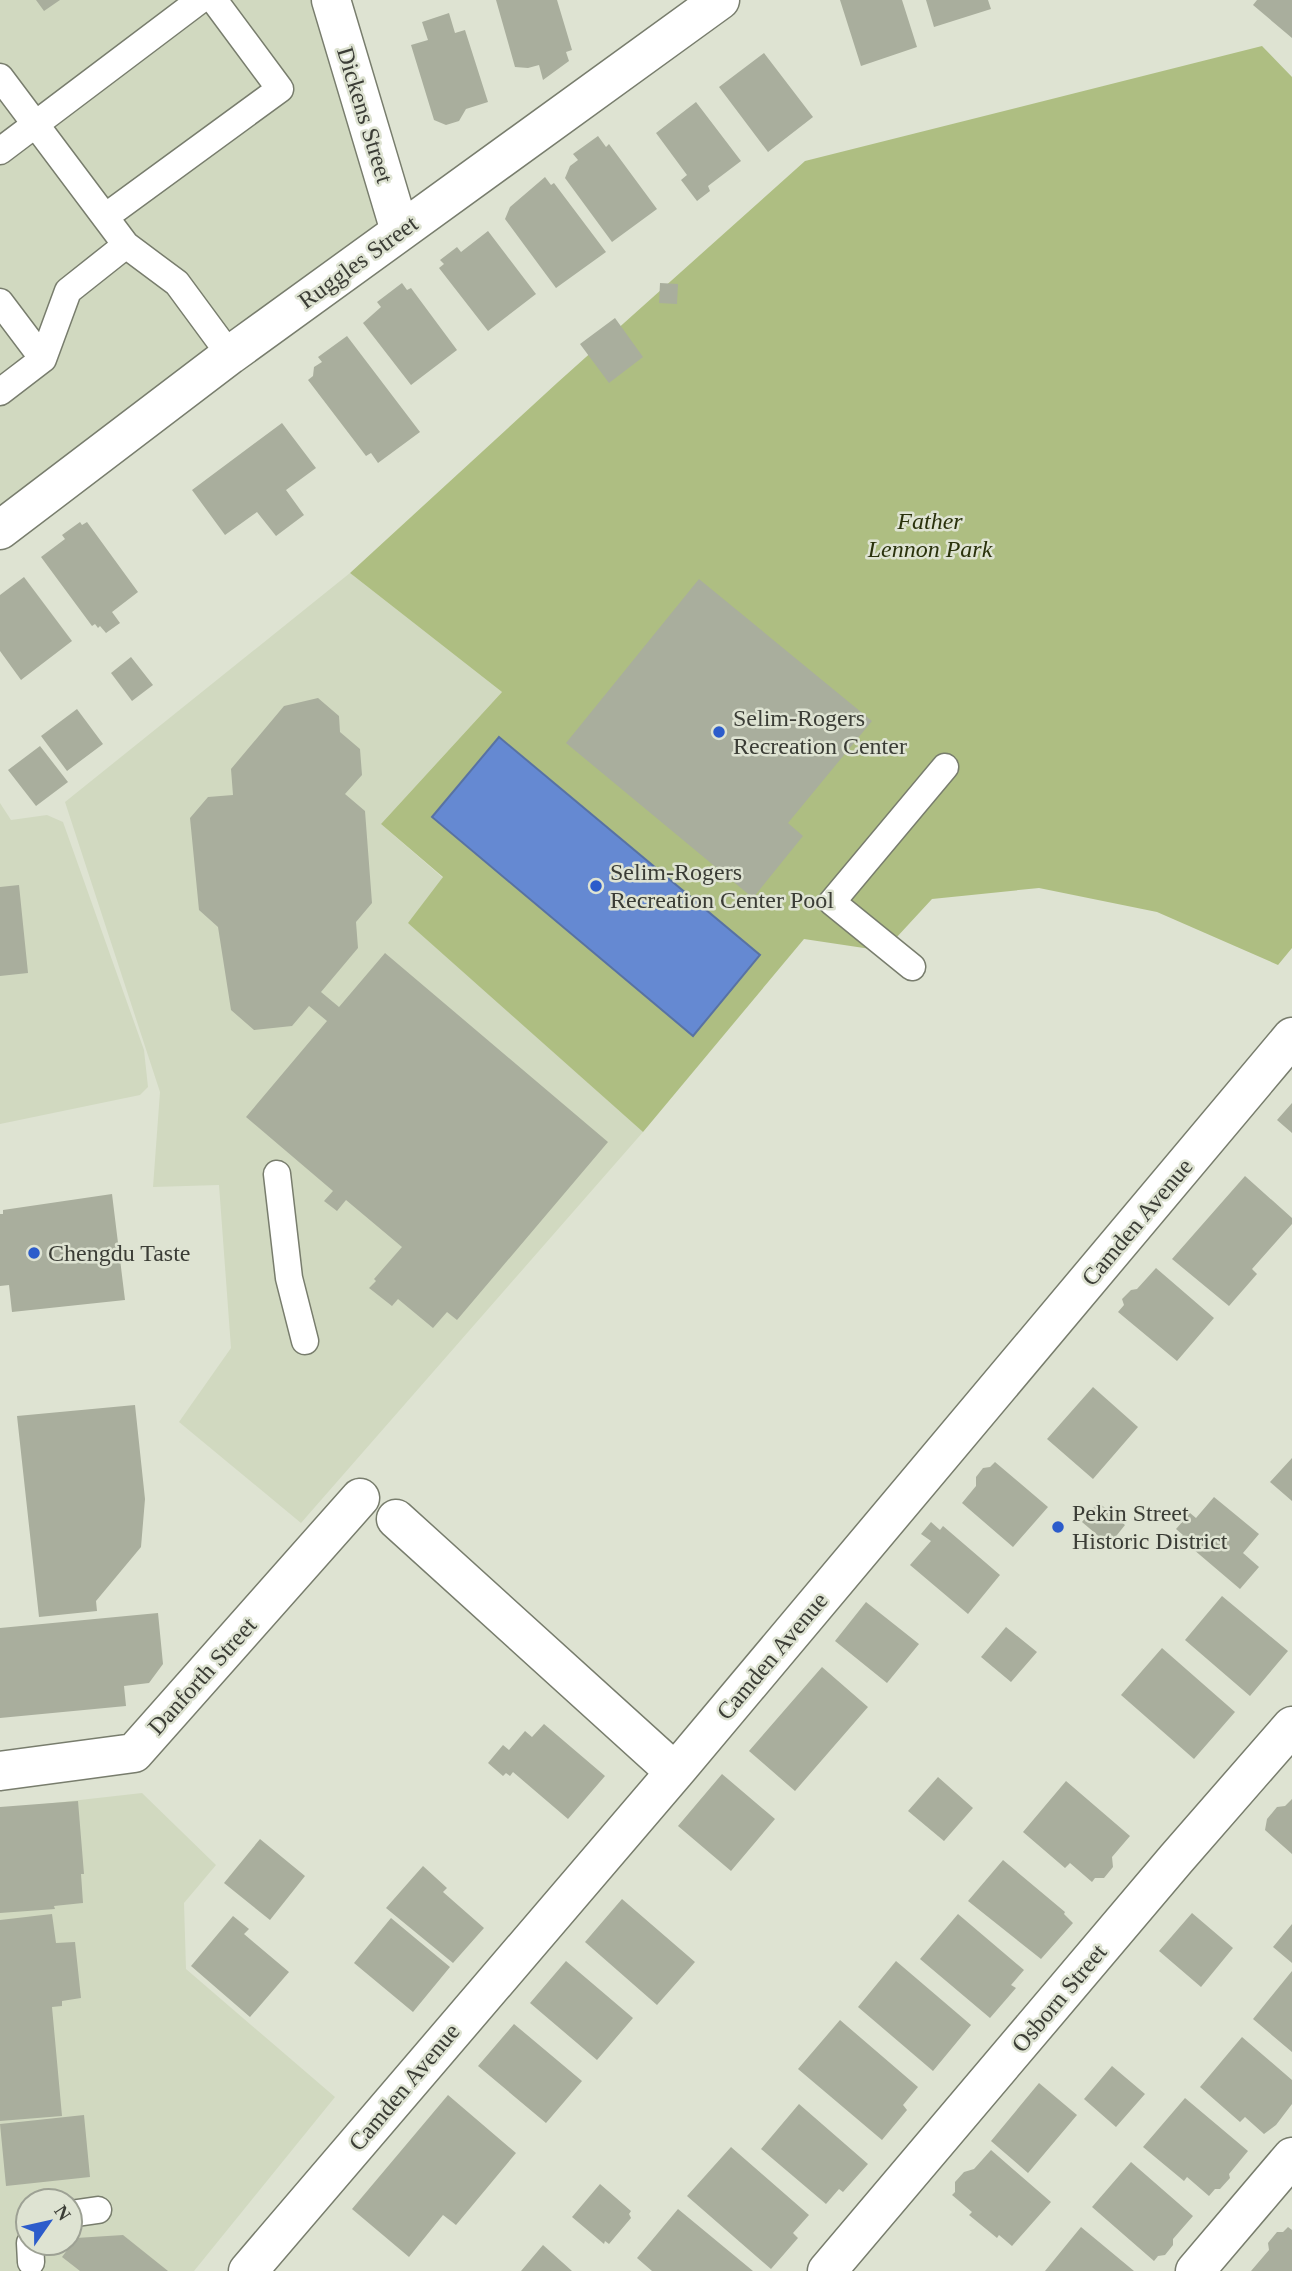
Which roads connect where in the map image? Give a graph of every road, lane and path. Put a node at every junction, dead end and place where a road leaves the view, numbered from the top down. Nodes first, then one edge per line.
1 (200, 0) edge
2 (214, 0) edge
3 (331, 0) edge
4 (720, 0) edge
5 (0, 77) edge
6 (36, 125) junction
7 (0, 151) edge
8 (105, 218) junction
9 (400, 231) junction
10 (126, 245) junction
11 (0, 302) edge
12 (230, 355) junction
13 (43, 359) junction
14 (0, 391) edge
15 (0, 530) edge
16 (945, 767) dead end
17 (912, 967) dead end
18 (1292, 1037) edge
19 (277, 1174) dead end
20 (305, 1341) dead end
21 (360, 1498) dead end
22 (396, 1519) dead end
23 (1292, 1726) edge
24 (0, 1771) edge
25 (675, 1772) junction
26 (1292, 2159) edge
27 (99, 2210) dead end
28 (84, 2212) edge
29 (248, 2271) edge
30 (827, 2271) edge
31 (1195, 2271) edge

1 - 6 lane
2 - 8 lane
3 - 9 street, Dickens Street
4 - 9 street, Ruggles Street
5 - 6 lane
6 - 7 lane
6 - 8 lane
8 - 10 lane
9 - 12 street, Ruggles Street
10 - 12 lane
10 - 13 lane
11 - 13 lane
12 - 15 street, Ruggles Street
13 - 14 lane
16 - 17 lane
18 - 25 street, Camden Avenue
19 - 20 lane
21 - 24 street, Danforth Street
22 - 25 street
23 - 30 street, Osborn Street
25 - 29 street, Camden Avenue
26 - 31 street
27 - 28 lane

